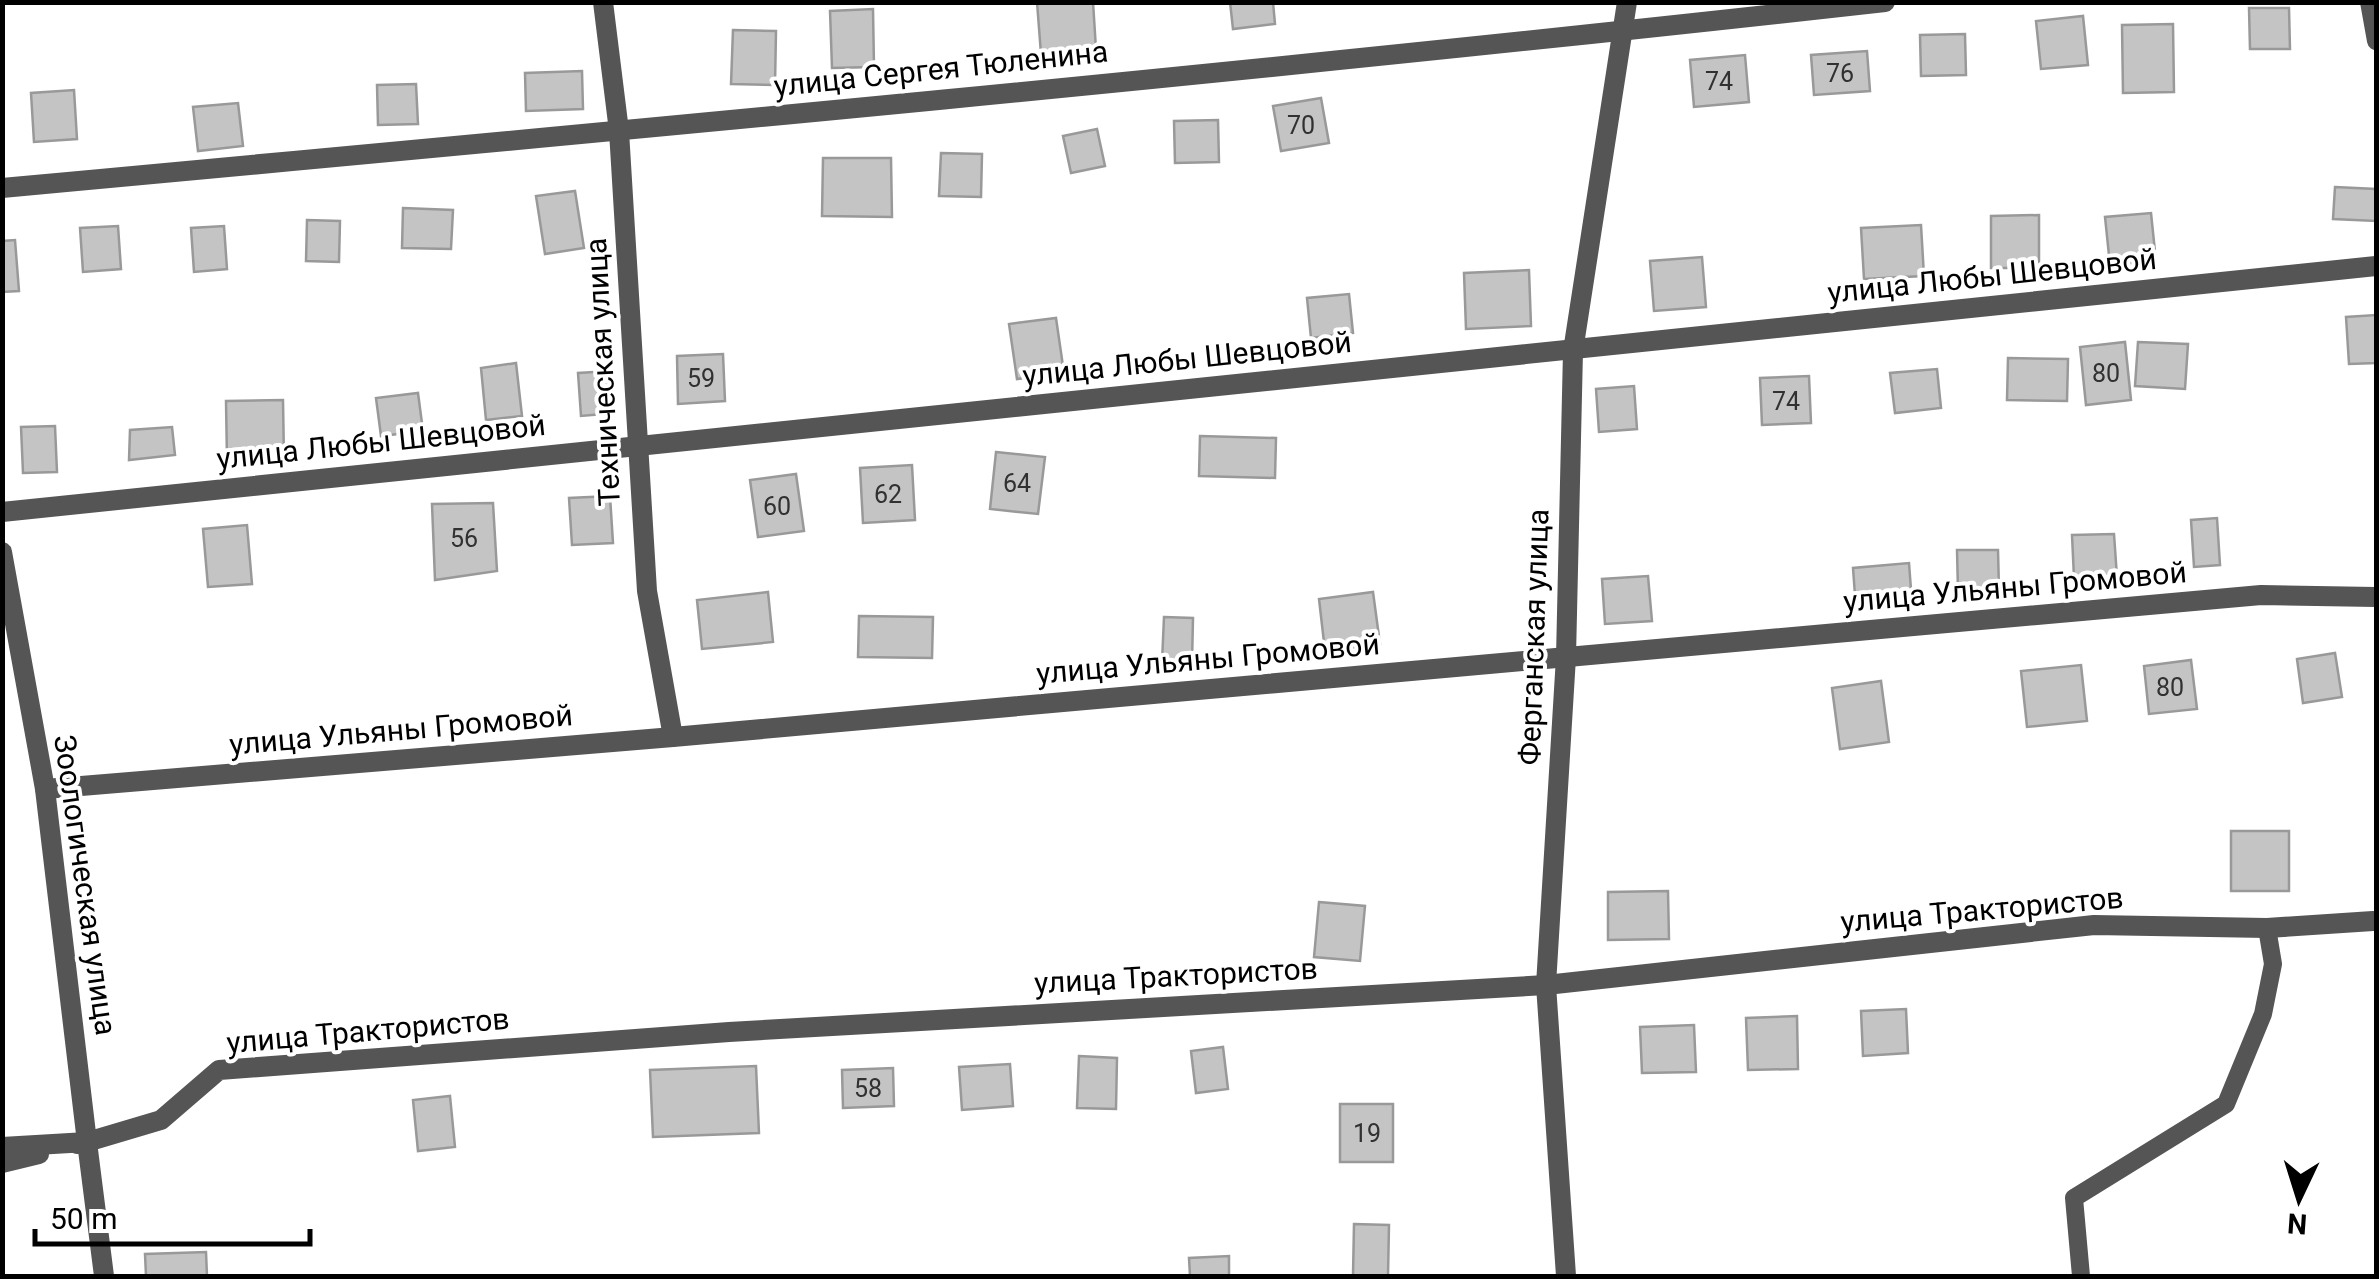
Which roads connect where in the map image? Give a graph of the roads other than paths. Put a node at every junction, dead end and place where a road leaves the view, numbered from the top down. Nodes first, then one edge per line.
1 (604, 2) edge
2 (1627, 2) edge
3 (1885, 2) edge
4 (2369, 2) edge
5 (1624, 32) junction
6 (2376, 41) edge
7 (619, 131) junction
8 (2, 188) edge
9 (2376, 266) edge
10 (1573, 350) junction
11 (637, 445) junction
12 (2, 512) edge
13 (2, 552) edge
14 (2376, 597) edge
15 (1566, 657) junction
16 (673, 737) junction
17 (44, 789) junction
18 (2374, 919) edge
19 (2267, 928) junction
20 (1546, 985) junction
21 (87, 1142) junction
22 (2, 1147) edge
23 (2, 1163) edge
24 (104, 1276) edge
25 (1566, 1276) edge
26 (2081, 1276) edge

1 - 7 street, Техническая улица
2 - 5 street, Ферганская улица
3 - 5 street, улица Сергея Тюленина
4 - 6 lane
5 - 7 street, улица Сергея Тюленина
5 - 10 street, Ферганская улица
7 - 8 street, улица Сергея Тюленина
7 - 11 street, Техническая улица
9 - 10 street, улица Любы Шевцовой
10 - 11 street, улица Любы Шевцовой
10 - 15 street, Ферганская улица
11 - 12 street, улица Любы Шевцовой
11 - 16 street, Техническая улица
13 - 17 street, Зоологическая улица
14 - 15 street, улица Ульяны Громовой
15 - 16 street, улица Ульяны Громовой
15 - 20 street, Ферганская улица
16 - 17 street, улица Ульяны Громовой
17 - 21 street, Зоологическая улица
18 - 19 street, улица Трактористов
19 - 20 street, улица Трактористов
19 - 26 lane
20 - 21 street, улица Трактористов
20 - 25 street, Ферганская улица
21 - 22 street, улица Трактористов
21 - 23 street
21 - 24 street, Зоологическая улица

